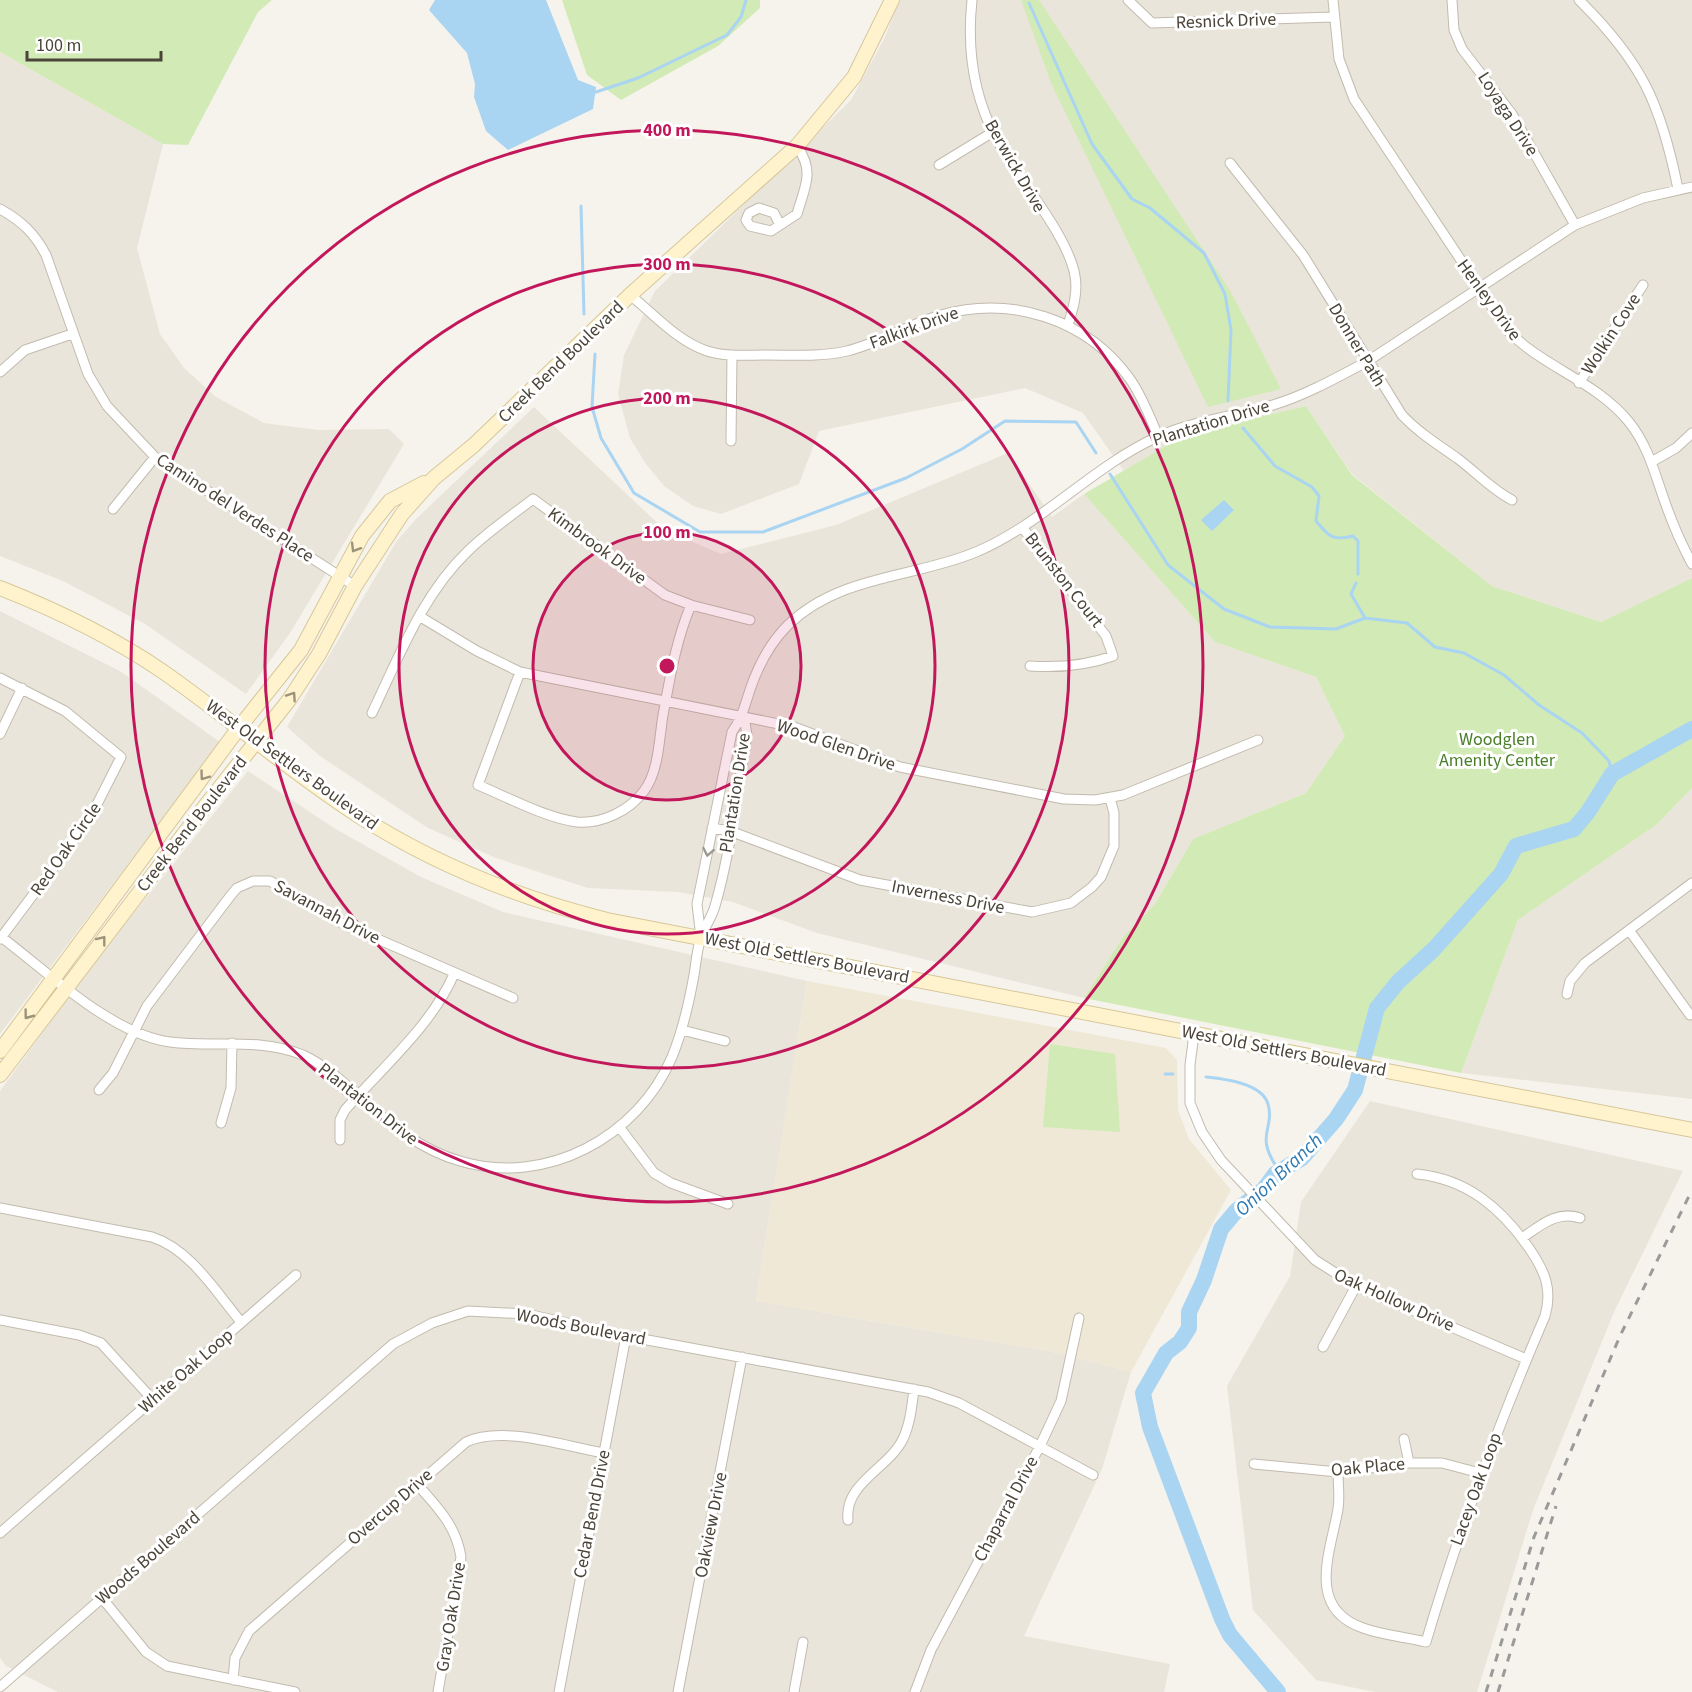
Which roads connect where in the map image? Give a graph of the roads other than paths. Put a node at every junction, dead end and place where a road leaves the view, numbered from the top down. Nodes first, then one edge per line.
1 (892, 0) edge
2 (972, 0) edge
3 (1128, 0) edge
4 (1334, 0) edge
5 (1452, 0) edge
6 (1579, 0) edge
7 (1333, 17) junction
8 (993, 132) junction
9 (797, 146) junction
10 (1230, 163) dead end
11 (939, 165) dead end
12 (1692, 187) edge
13 (1678, 189) junction
14 (0, 209) edge
15 (780, 225) dead end
16 (1575, 225) junction
17 (1643, 285) dead end
18 (1478, 288) junction
19 (630, 295) junction
20 (1068, 325) junction
21 (72, 334) junction
22 (732, 355) junction
23 (1368, 361) junction
24 (0, 372) edge
25 (1579, 382) junction
26 (1692, 433) edge
27 (1158, 436) junction
28 (731, 441) dead end
29 (155, 457) junction
30 (1653, 461) junction
31 (434, 478) junction
32 (1512, 500) dead end
33 (113, 509) dead end
34 (1022, 527) junction
35 (1692, 564) edge
36 (338, 576) junction
37 (355, 586) junction
38 (0, 588) edge
39 (691, 605) junction
40 (419, 616) junction
41 (750, 620) dead end
42 (1030, 666) dead end
43 (520, 672) junction
44 (0, 678) edge
45 (22, 688) junction
46 (666, 702) junction
47 (372, 714) dead end
48 (744, 716) junction
49 (238, 729) junction
50 (0, 734) edge
51 (1258, 740) dead end
52 (256, 742) junction
53 (1110, 798) junction
54 (712, 828) junction
55 (730, 831) junction
56 (1692, 883) edge
57 (1629, 930) junction
58 (0, 938) edge
59 (701, 938) junction
60 (454, 974) junction
61 (61, 982) junction
62 (1567, 994) dead end
63 (513, 998) dead end
64 (1690, 1015) dead end
65 (682, 1030) junction
66 (133, 1032) junction
67 (1194, 1034) junction
68 (724, 1041) dead end
69 (232, 1043) junction
70 (0, 1051) edge
71 (0, 1075) edge
72 (99, 1090) dead end
73 (358, 1095) junction
74 (220, 1123) dead end
75 (620, 1128) junction
76 (1692, 1130) edge
77 (340, 1140) dead end
78 (1417, 1174) dead end
79 (728, 1204) dead end
80 (0, 1208) edge
81 (1580, 1218) dead end
82 (1522, 1238) junction
83 (296, 1275) dead end
84 (1356, 1286) junction
85 (1079, 1318) dead end
86 (0, 1320) edge
87 (241, 1322) junction
88 (626, 1335) junction
89 (1323, 1347) dead end
90 (742, 1357) junction
91 (1526, 1359) junction
92 (914, 1389) junction
93 (153, 1400) junction
94 (1404, 1439) dead end
95 (1040, 1446) junction
96 (604, 1453) junction
97 (1409, 1463) junction
98 (1254, 1464) dead end
99 (1338, 1472) junction
100 (1480, 1473) junction
101 (1093, 1476) dead end
102 (417, 1484) junction
103 (848, 1520) dead end
104 (0, 1533) edge
105 (102, 1598) junction
106 (803, 1642) dead end
107 (233, 1680) junction
108 (0, 1690) edge
109 (295, 1692) edge
110 (438, 1692) edge
111 (559, 1692) edge
112 (678, 1692) edge
113 (794, 1692) edge
114 (915, 1692) edge

1 - 9 street, Creek Bend Boulevard
2 - 8 street, Berwick Drive
3 - 7 street, Resnick Drive
4 - 7 street, Henley Drive
5 - 16 street, Loyaga Drive
6 - 13 street
7 - 18 street, Henley Drive
8 - 11 street
8 - 20 street, Berwick Drive
9 - 15 street
9 - 19 street, Creek Bend Boulevard
10 - 23 street, Donner Path
12 - 13 street, Plantation Drive
13 - 16 street, Plantation Drive
14 - 21 street, Camino del Verdes Place
16 - 18 street, Plantation Drive
17 - 25 street, Wolkin Cove
18 - 23 street, Plantation Drive
18 - 25 street, Henley Drive
19 - 22 street, Falkirk Drive
19 - 31 street, Creek Bend Boulevard
20 - 22 street, Falkirk Drive
20 - 27 street, Falkirk Drive
21 - 24 street
21 - 29 street, Camino del Verdes Place
22 - 28 street
23 - 27 street, Plantation Drive
23 - 32 street, Donner Path
25 - 30 street, Henley Drive
26 - 30 street
27 - 34 street, Plantation Drive
29 - 33 street
29 - 36 street, Camino del Verdes Place
30 - 35 street, Henley Drive
31 -> 36 street, Creek Bend Boulevard
31 - 37 street, Creek Bend Boulevard
34 - 42 street, Brunston Court
34 - 48 street, Plantation Drive
36 - 37 street, Camino del Verdes Place
36 - 49 street, Creek Bend Boulevard
52 -> 37 street, Creek Bend Boulevard
38 - 49 street, West Old Settlers Boulevard
39 - 40 street, Kimbrook Drive
39 - 41 street, Kimbrook Drive
39 - 46 street
40 - 43 street, Wood Glen Drive
40 - 47 street, Kimbrook Drive
43 - 46 street, Wood Glen Drive
43 - 46 street
44 - 45 street, Red Oak Circle
45 - 50 street
45 - 58 street, Red Oak Circle
46 - 48 street, Wood Glen Drive
48 - 53 street, Wood Glen Drive
48 - 54 street, Plantation Drive
48 - 55 street, Plantation Drive
49 - 52 street, West Old Settlers Boulevard
49 -> 61 street, Creek Bend Boulevard
51 - 53 street, Wood Glen Drive
52 - 59 street, West Old Settlers Boulevard
61 -> 52 street, Creek Bend Boulevard
53 - 55 street, Inverness Drive
54 - 55 street, Inverness Drive
54 -> 59 street, Plantation Drive
55 - 59 street, Plantation Drive
56 - 57 street
57 - 62 street
57 - 64 street
58 - 61 street, Plantation Drive
59 - 65 street, Plantation Drive
59 - 67 street, West Old Settlers Boulevard
60 - 63 street, Savannah Drive
60 - 66 street, Savannah Drive
60 - 73 street
61 - 66 street, Plantation Drive
61 -> 70 street, Creek Bend Boulevard
61 - 71 street, Creek Bend Boulevard
65 - 68 street
65 - 75 street, Plantation Drive
66 - 69 street, Plantation Drive
66 - 72 street, Savannah Drive
67 - 76 street, West Old Settlers Boulevard
67 - 84 street, Oak Hollow Drive
69 - 73 street, Plantation Drive
69 - 74 street
73 - 75 street, Plantation Drive
73 - 77 street
75 - 79 street
78 - 82 street, Lacey Oak Loop
80 - 87 street, White Oak Loop
81 - 82 street
82 - 91 street, Lacey Oak Loop
83 - 87 street
84 - 89 street
84 - 91 street, Oak Hollow Drive
85 - 95 street, Chaparral Drive
86 - 93 street
87 - 93 street, White Oak Loop
88 - 90 street, Woods Boulevard
88 - 96 street, Cedar Bend Drive
88 - 105 street, Woods Boulevard
90 - 92 street, Woods Boulevard
90 - 112 street, Oakview Drive
91 - 100 street, Lacey Oak Loop
92 - 95 street, Woods Boulevard
92 - 103 street
93 - 104 street, White Oak Loop
94 - 97 street
95 - 101 street, Woods Boulevard
95 - 114 street, Chaparral Drive
96 - 102 street, Overcup Drive
96 - 111 street, Cedar Bend Drive
97 - 99 street, Oak Place
97 - 100 street, Oak Place
98 - 99 street, Oak Place
99 - 100 street, Lacey Oak Loop
102 - 107 street, Overcup Drive
102 - 110 street, Gray Oak Drive
105 - 107 street
105 - 108 street, Woods Boulevard
106 - 113 street
107 - 109 street

